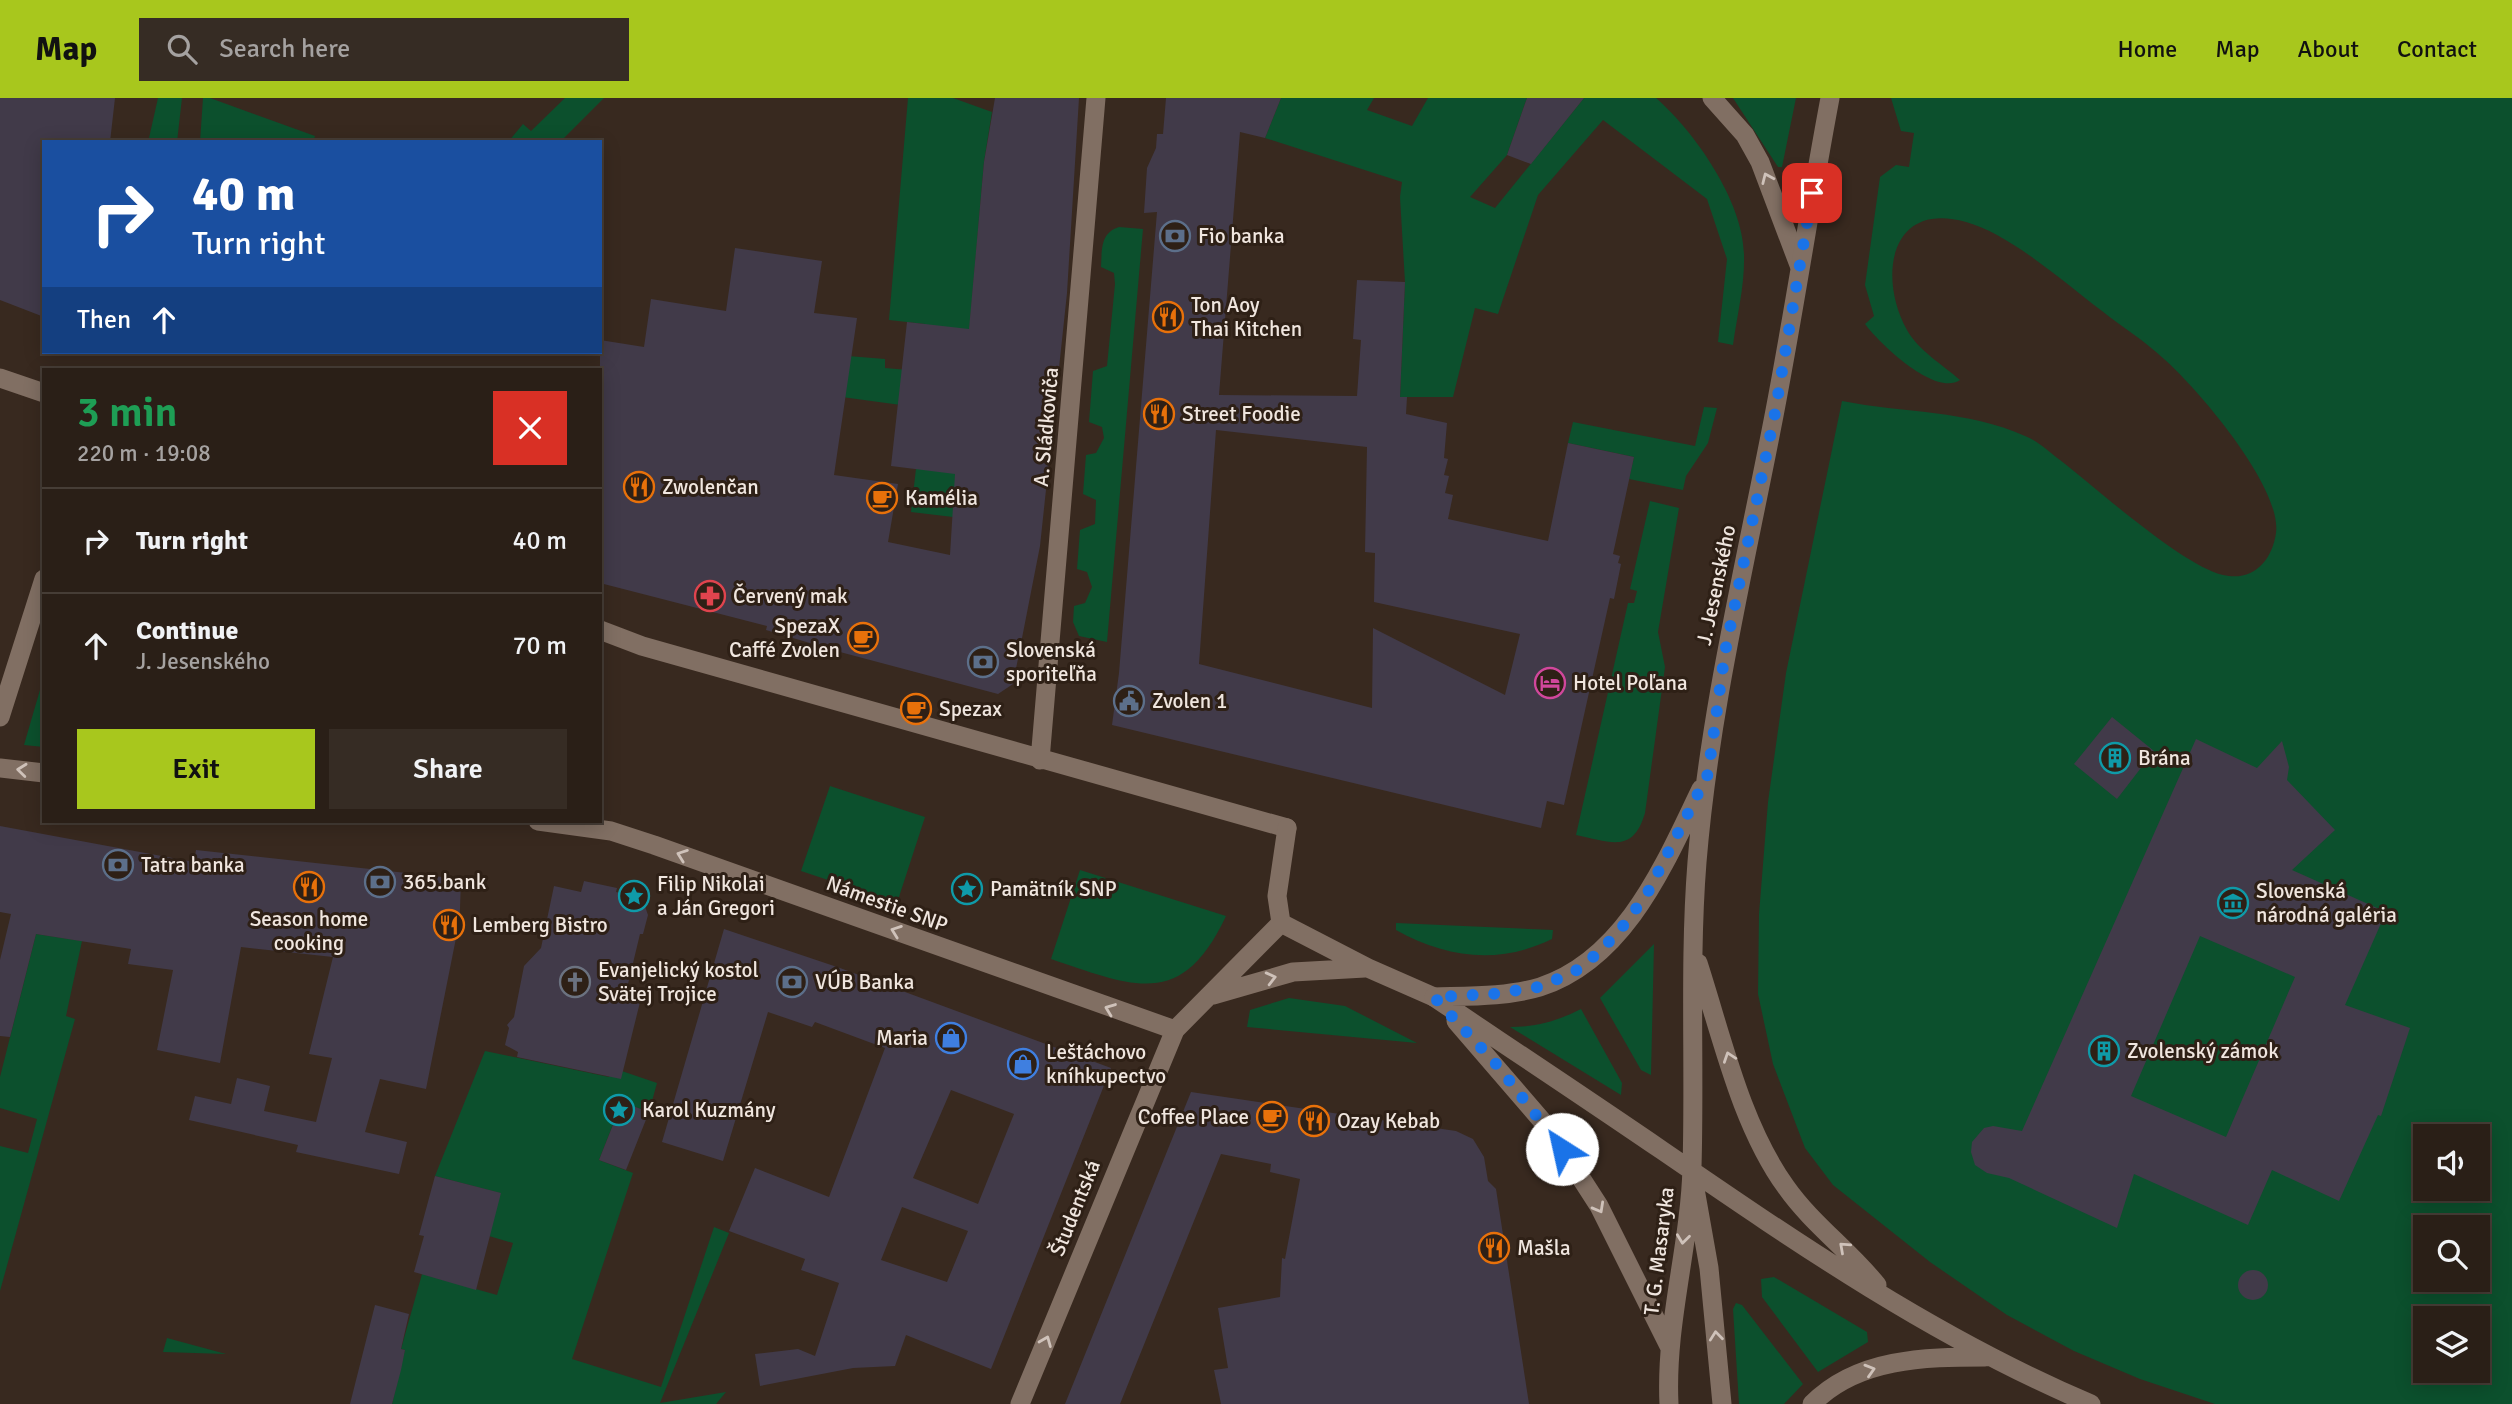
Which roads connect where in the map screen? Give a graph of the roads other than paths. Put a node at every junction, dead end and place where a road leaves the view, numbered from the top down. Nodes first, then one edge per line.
1 (1096, 98) edge
2 (1712, 98) edge
3 (1830, 98) edge
4 (1799, 265) junction
5 (0, 378) edge
6 (42, 392) edge
7 (42, 585) edge
8 (602, 631) edge
9 (0, 717) edge
10 (1040, 760) junction
11 (0, 768) edge
12 (42, 772) edge
13 (1708, 774) junction
14 (553, 823) edge
15 (1281, 923) junction
16 (1692, 946) junction
17 (1368, 968) junction
18 (1434, 997) junction
19 (1206, 998) junction
20 (1175, 1030) junction
21 (1692, 1171) junction
22 (1888, 1299) junction
23 (1670, 1348) junction
24 (1988, 1357) junction
25 (1020, 1404) edge
26 (1669, 1404) edge
27 (1722, 1404) edge
28 (1812, 1404) edge
29 (2091, 1404) edge

1 - 10 street, A. Sládkoviča
4 -> 2 street
3 - 4 street, J. Jesenského
4 - 13 street, J. Jesenského
5 - 6 street
7 - 9 street
8 - 10 street
10 - 15 street
12 -> 11 street
13 - 16 street, J. Jesenského
13 - 18 street
20 -> 14 street, Námestie SNP
15 - 17 street
15 - 19 street
16 - 21 street, J. Jesenského
22 -> 16 street
17 - 18 street
19 -> 17 street
18 - 21 street
18 -> 23 street
19 - 20 street
25 -> 20 street, Študentská
21 - 22 street
21 -> 23 street, T. G. Masaryka
27 -> 21 street, T. G. Masaryka
22 - 24 street
23 - 26 street, T. G. Masaryka
28 -> 24 street
24 - 29 street

